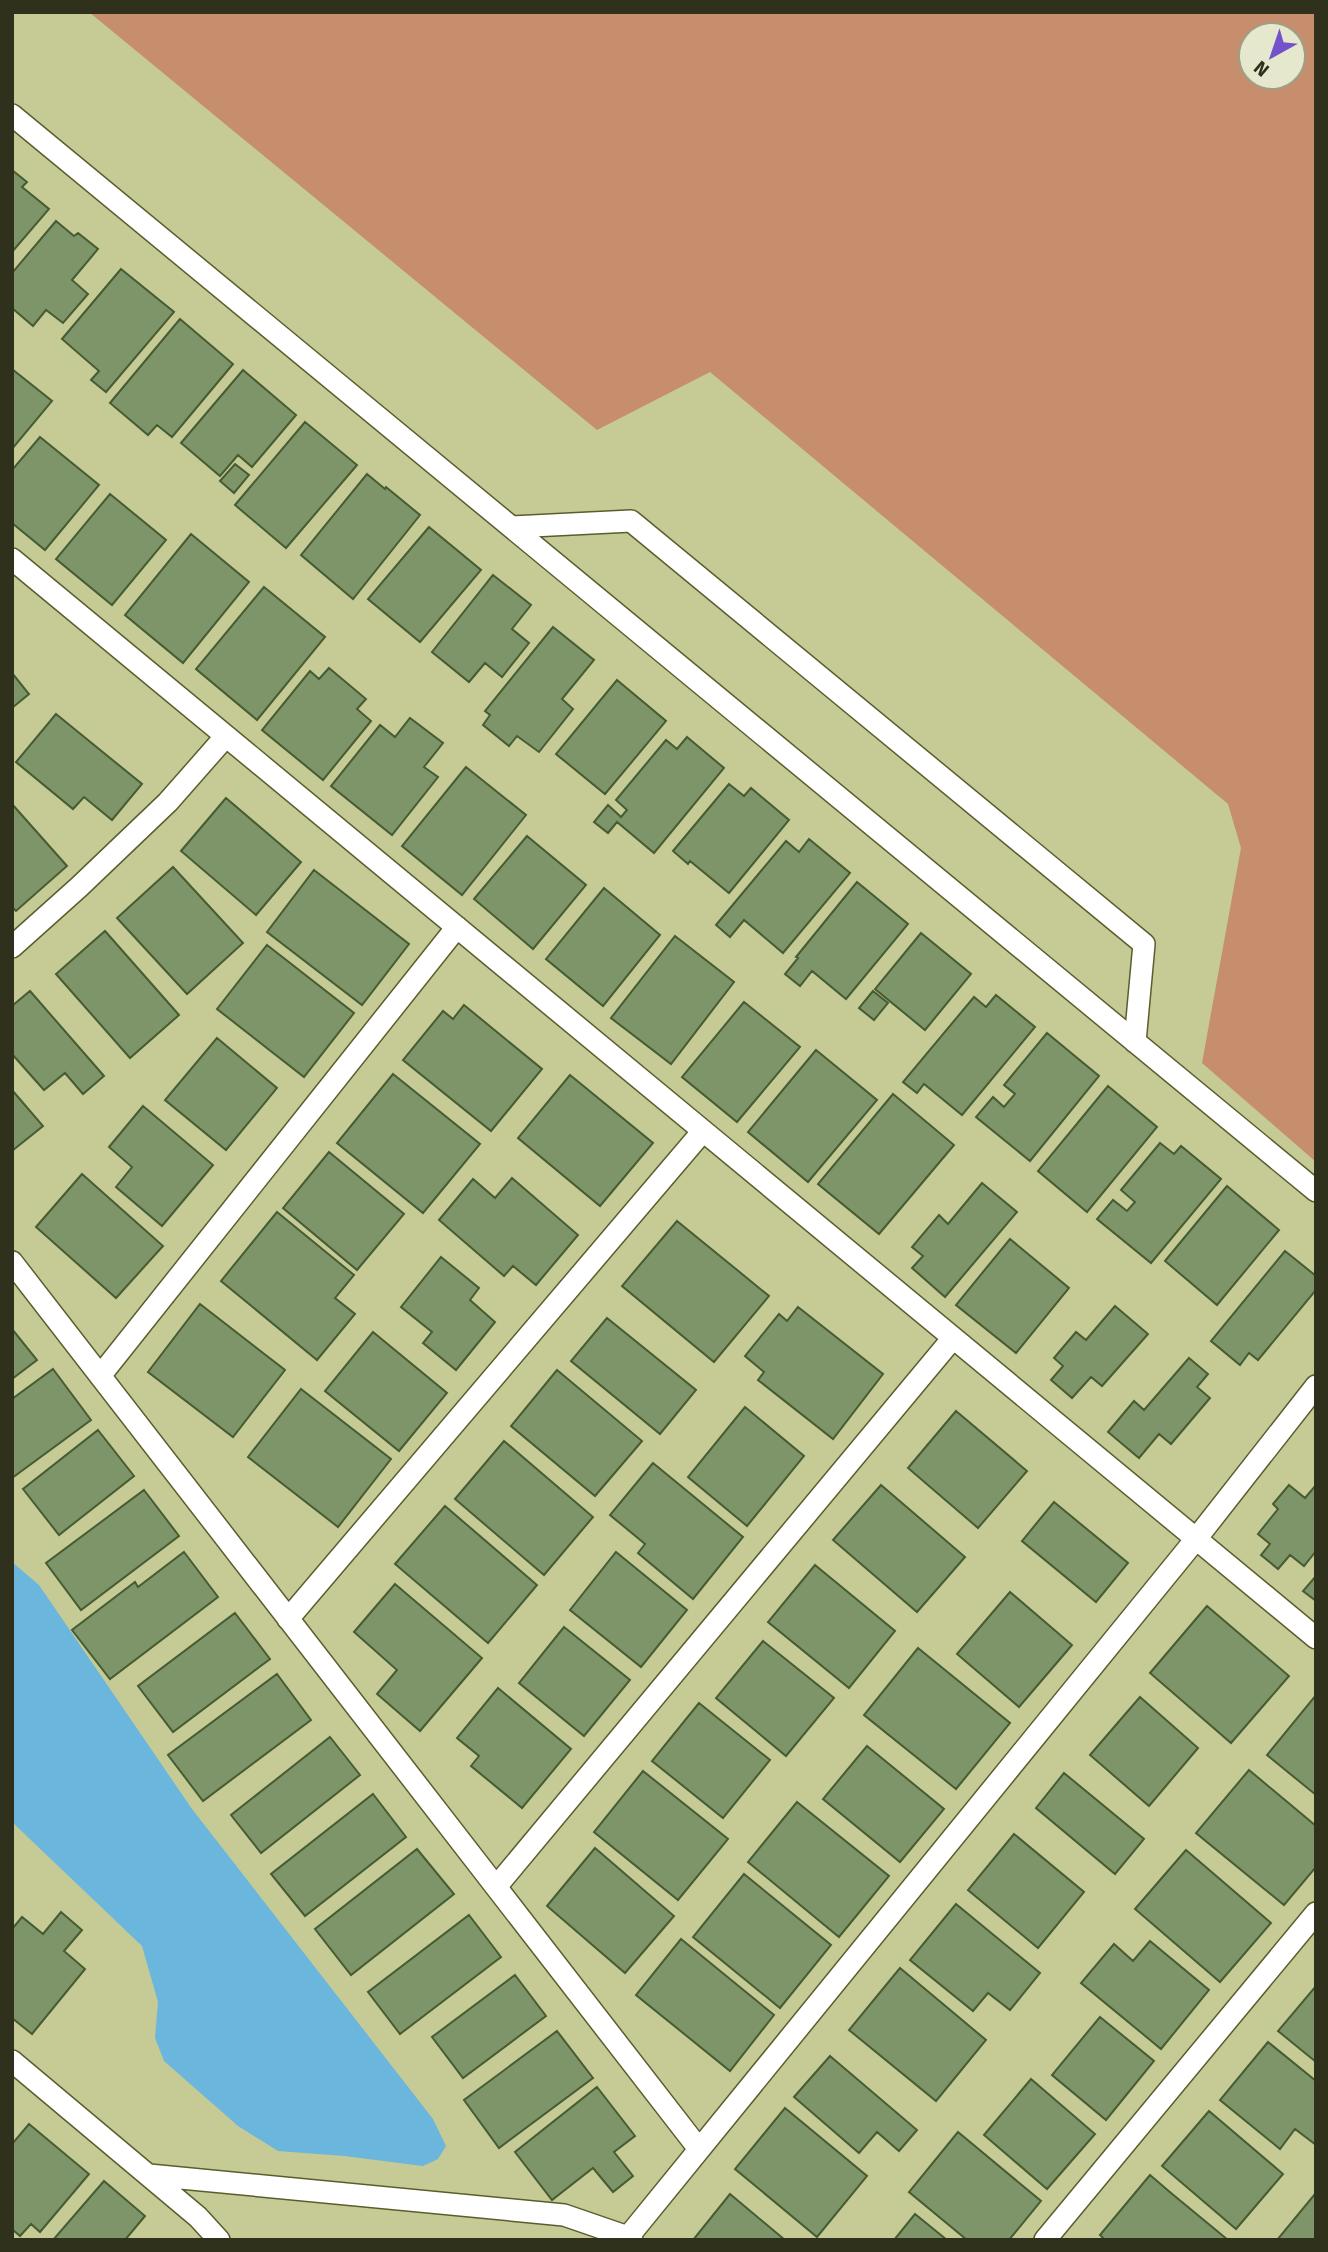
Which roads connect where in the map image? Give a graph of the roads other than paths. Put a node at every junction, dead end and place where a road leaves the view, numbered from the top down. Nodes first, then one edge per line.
1 (12, 115) edge
2 (512, 527) junction
3 (12, 559) edge
4 (226, 736) junction
5 (457, 927) junction
6 (12, 947) edge
7 (1135, 1042) junction
8 (703, 1131) junction
9 (1316, 1191) edge
10 (12, 1262) edge
11 (953, 1338) junction
12 (100, 1376) junction
13 (1316, 1386) edge
14 (1196, 1539) junction
15 (288, 1619) junction
16 (1316, 1638) edge
17 (496, 1887) junction
18 (1316, 1913) edge
19 (12, 2061) edge
20 (699, 2149) junction
21 (149, 2175) junction
22 (630, 2238) edge
23 (219, 2240) edge
24 (1045, 2240) edge

1 - 2 lane
2 - 7 lane
2 - 7 lane
3 - 4 lane
4 - 5 lane
4 - 6 lane
5 - 8 lane
5 - 12 lane
7 - 9 lane
8 - 11 lane
8 - 15 lane
10 - 12 lane
11 - 14 lane
11 - 17 lane
12 - 15 lane
13 - 14 lane
14 - 16 lane
14 - 20 lane
15 - 17 lane
17 - 20 lane
18 - 24 lane
19 - 21 lane
20 - 22 lane
21 - 22 lane
21 - 23 lane

